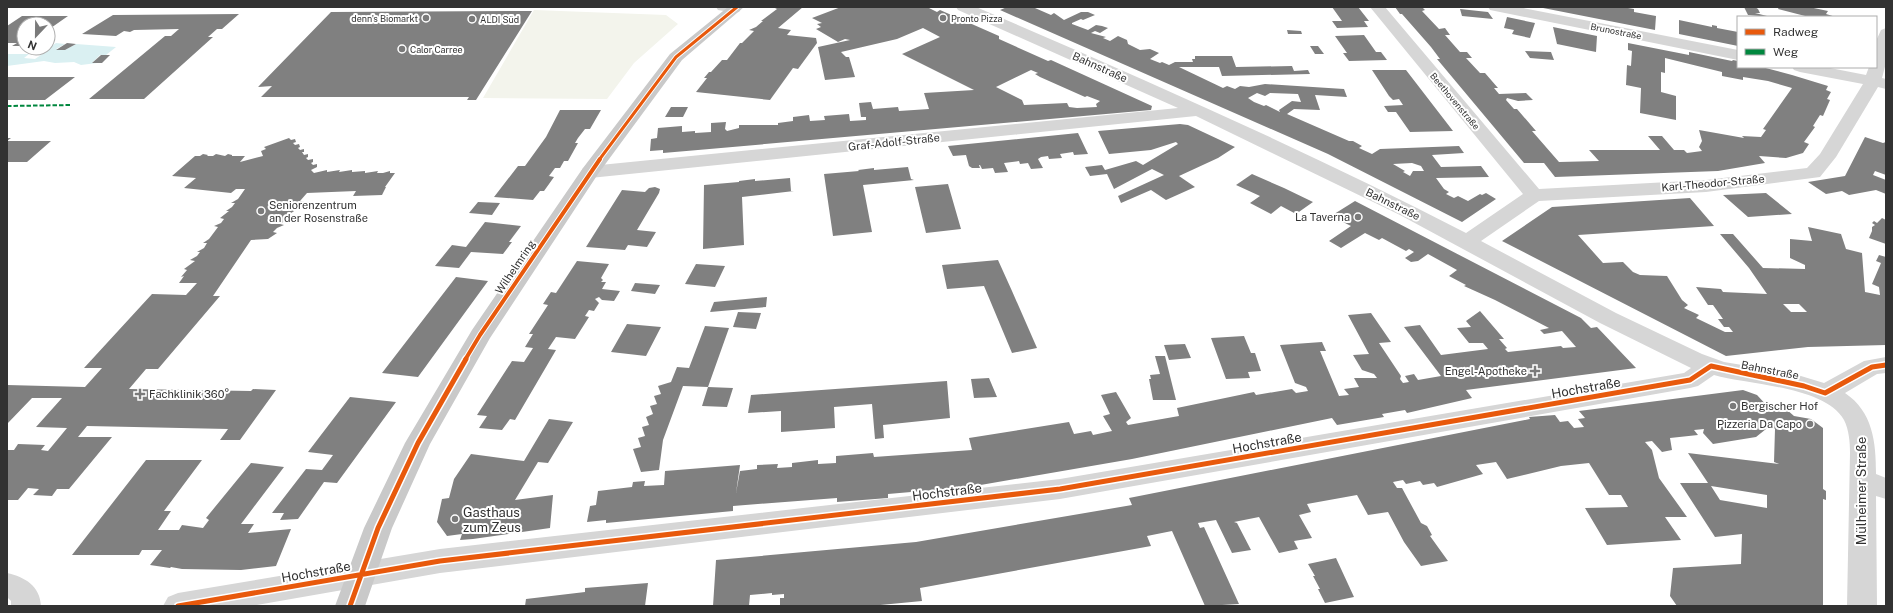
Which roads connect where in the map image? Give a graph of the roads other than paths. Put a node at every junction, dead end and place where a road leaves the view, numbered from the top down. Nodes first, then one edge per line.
1 (963, 7) edge
2 (1377, 7) edge
3 (1495, 7) edge
4 (731, 8) edge
5 (1886, 33) edge
6 (1737, 55) edge
7 (1805, 68) edge
8 (1880, 83) edge
9 (1198, 111) junction
10 (590, 172) junction
11 (1534, 195) junction
12 (1467, 242) junction
13 (1886, 365) edge
14 (1711, 366) junction
15 (1825, 393) junction
16 (1875, 484) edge
17 (361, 574) junction
18 (7, 585) edge
19 (26, 606) edge
20 (178, 606) edge
21 (350, 606) edge
22 (1862, 606) edge

1 - 9 street, Bahnstraße
2 - 11 street, Beethovenstraße
3 - 6 street, Brunostraße
4 - 10 main road, Wilhelmring
5 - 8 street, Karl-Theodor-Straße
7 - 8 street
8 - 11 street, Karl-Theodor-Straße
9 - 10 street, Graf-Adolf-Straße
9 - 12 street, Bahnstraße
10 - 17 main road, Wilhelmring
11 - 12 street
12 - 14 street, Bahnstraße
13 - 15 street
14 - 15 street, Bahnstraße
14 - 17 street, Hochstraße
15 - 16 street, Mülheimer Straße
16 - 22 street, Mülheimer Straße
17 - 20 street, Hochstraße
17 - 21 main road, Wilhelmring
18 - 19 street

